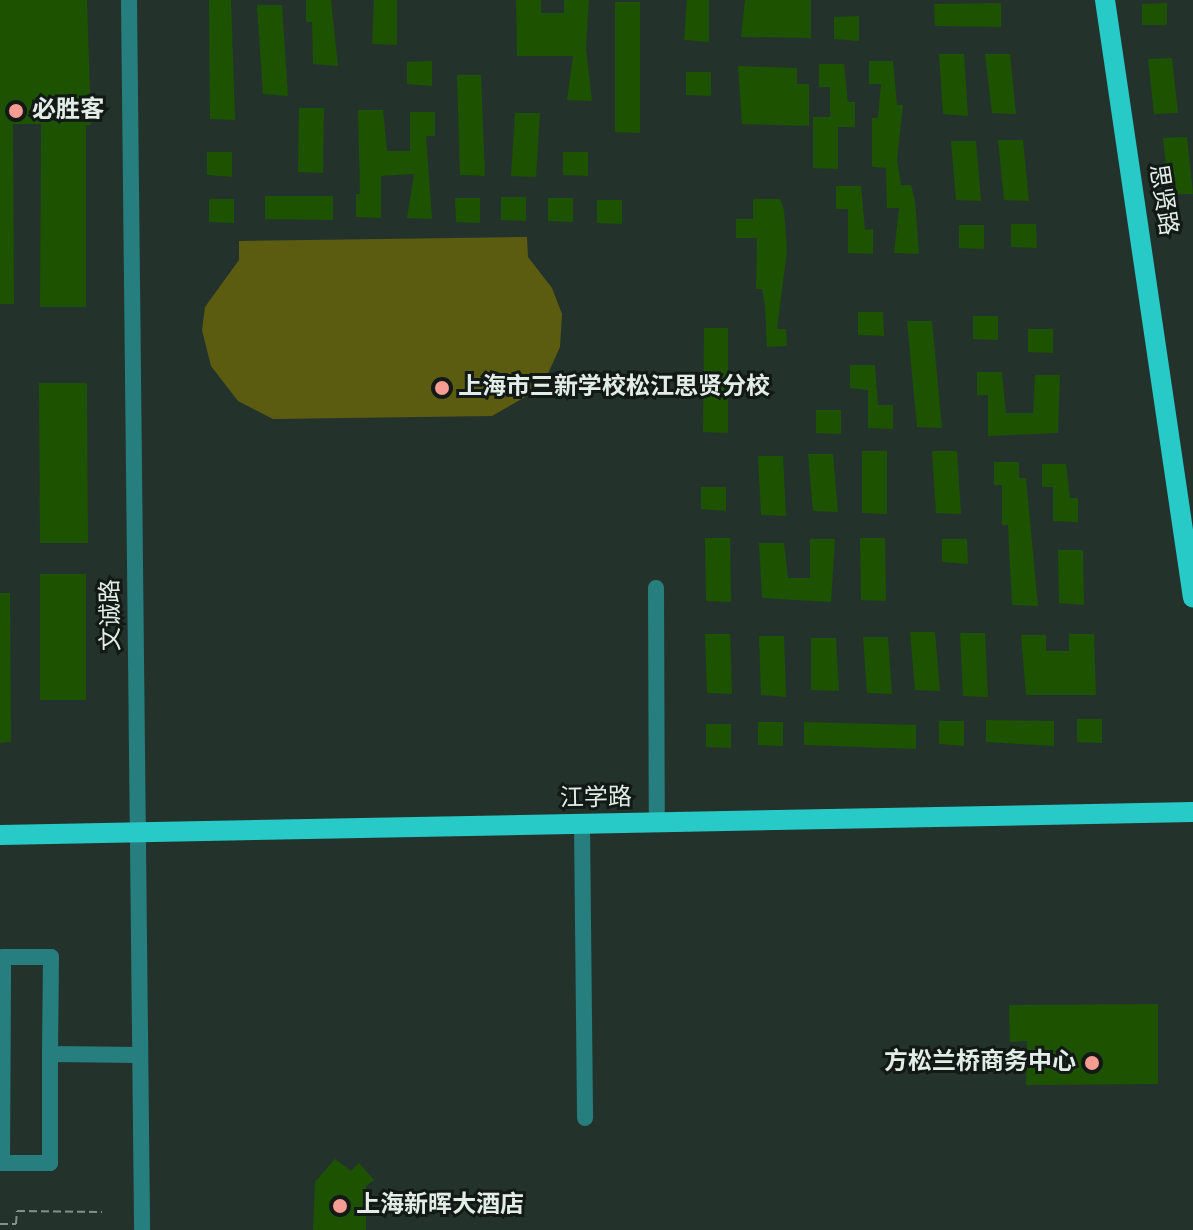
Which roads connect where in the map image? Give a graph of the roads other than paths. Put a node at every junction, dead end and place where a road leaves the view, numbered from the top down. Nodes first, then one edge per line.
1 (129, 0) edge
2 (1105, 0) edge
3 (656, 588) dead end
4 (1193, 598) edge
5 (1193, 812) edge
6 (657, 824) junction
7 (582, 826) junction
8 (140, 834) junction
9 (0, 835) edge
10 (50, 1054) junction
11 (140, 1055) junction
12 (585, 1118) dead end
13 (142, 1230) edge

1 - 8 street, 文诚路
2 - 4 main road, 思贤路
3 - 6 street
5 - 6 main road, 江学路
6 - 7 main road, 江学路
7 - 8 main road, 江学路
7 - 12 street
8 - 9 main road, 江学路
8 - 11 street, 文诚路
10 - 10 street
10 - 11 street
11 - 13 street, 文诚路

